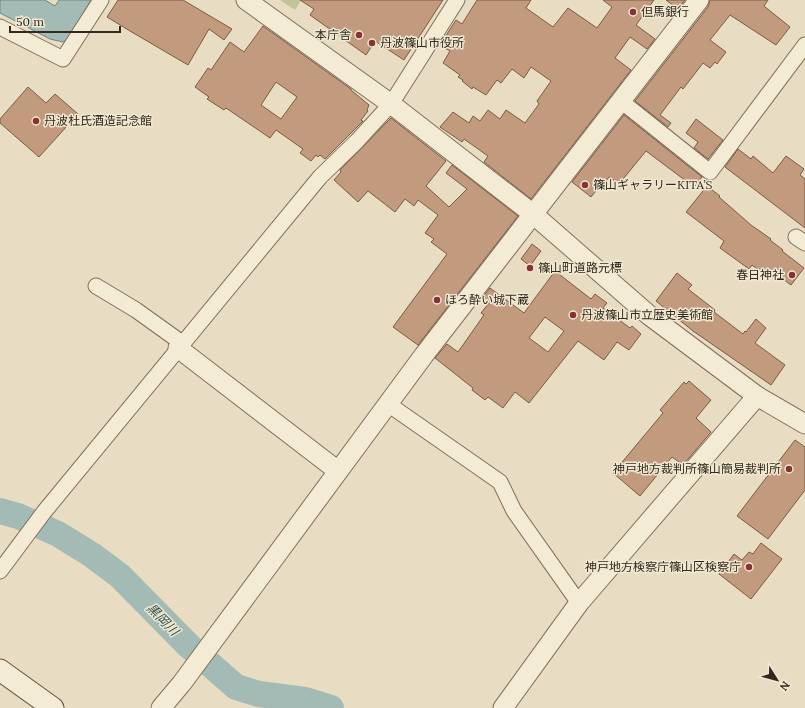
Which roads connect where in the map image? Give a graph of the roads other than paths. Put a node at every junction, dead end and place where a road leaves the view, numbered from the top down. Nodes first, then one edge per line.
1 (101, 0) edge
2 (246, 0) edge
3 (457, 0) edge
4 (699, 0) edge
5 (0, 27) edge
6 (805, 45) edge
7 (621, 101) junction
8 (391, 104) junction
9 (533, 214) junction
10 (96, 286) dead end
11 (180, 346) junction
12 (757, 396) junction
13 (388, 404) junction
14 (805, 424) edge
15 (338, 471) junction
16 (0, 571) edge
17 (579, 603) junction
18 (0, 670) edge
19 (53, 708) edge
20 (161, 708) edge
21 (503, 708) edge

1 - 5 street
2 - 8 street
3 - 8 street
4 - 7 street
6 - 7 street
7 - 9 street
8 - 9 street
8 - 11 street
9 - 12 street
9 - 13 street
10 - 11 street
11 - 15 street
11 - 16 street
12 - 14 street
12 - 17 street
13 - 15 street
13 - 17 street
15 - 20 street
17 - 21 street
18 - 19 main road

